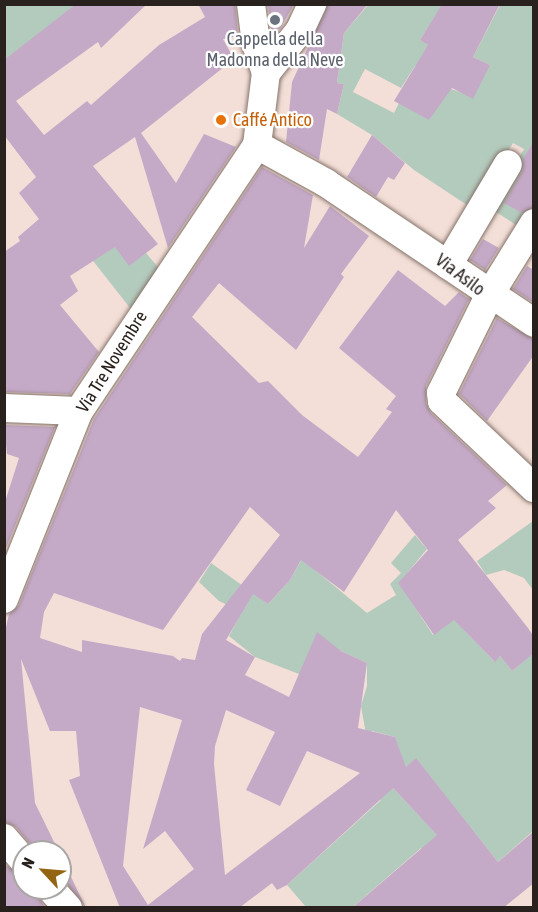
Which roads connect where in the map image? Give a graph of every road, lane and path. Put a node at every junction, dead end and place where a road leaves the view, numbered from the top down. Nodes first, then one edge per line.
1 (251, 4) edge
2 (312, 4) edge
3 (266, 73) junction
4 (257, 144) junction
5 (508, 164) dead end
6 (534, 223) edge
7 (448, 265) junction
8 (489, 296) junction
9 (534, 323) edge
10 (4, 408) edge
11 (79, 411) junction
12 (534, 488) edge
13 (4, 599) edge

1 - 3 street
2 - 3 street
3 - 4 street
4 - 7 street, Via Asilo
4 - 11 street, Via Tre Novembre
5 - 7 street
6 - 8 street
7 - 8 street, Via Asilo
8 - 9 street
8 - 12 street, Via Asilo
10 - 11 street
11 - 13 street, Via Tre Novembre

